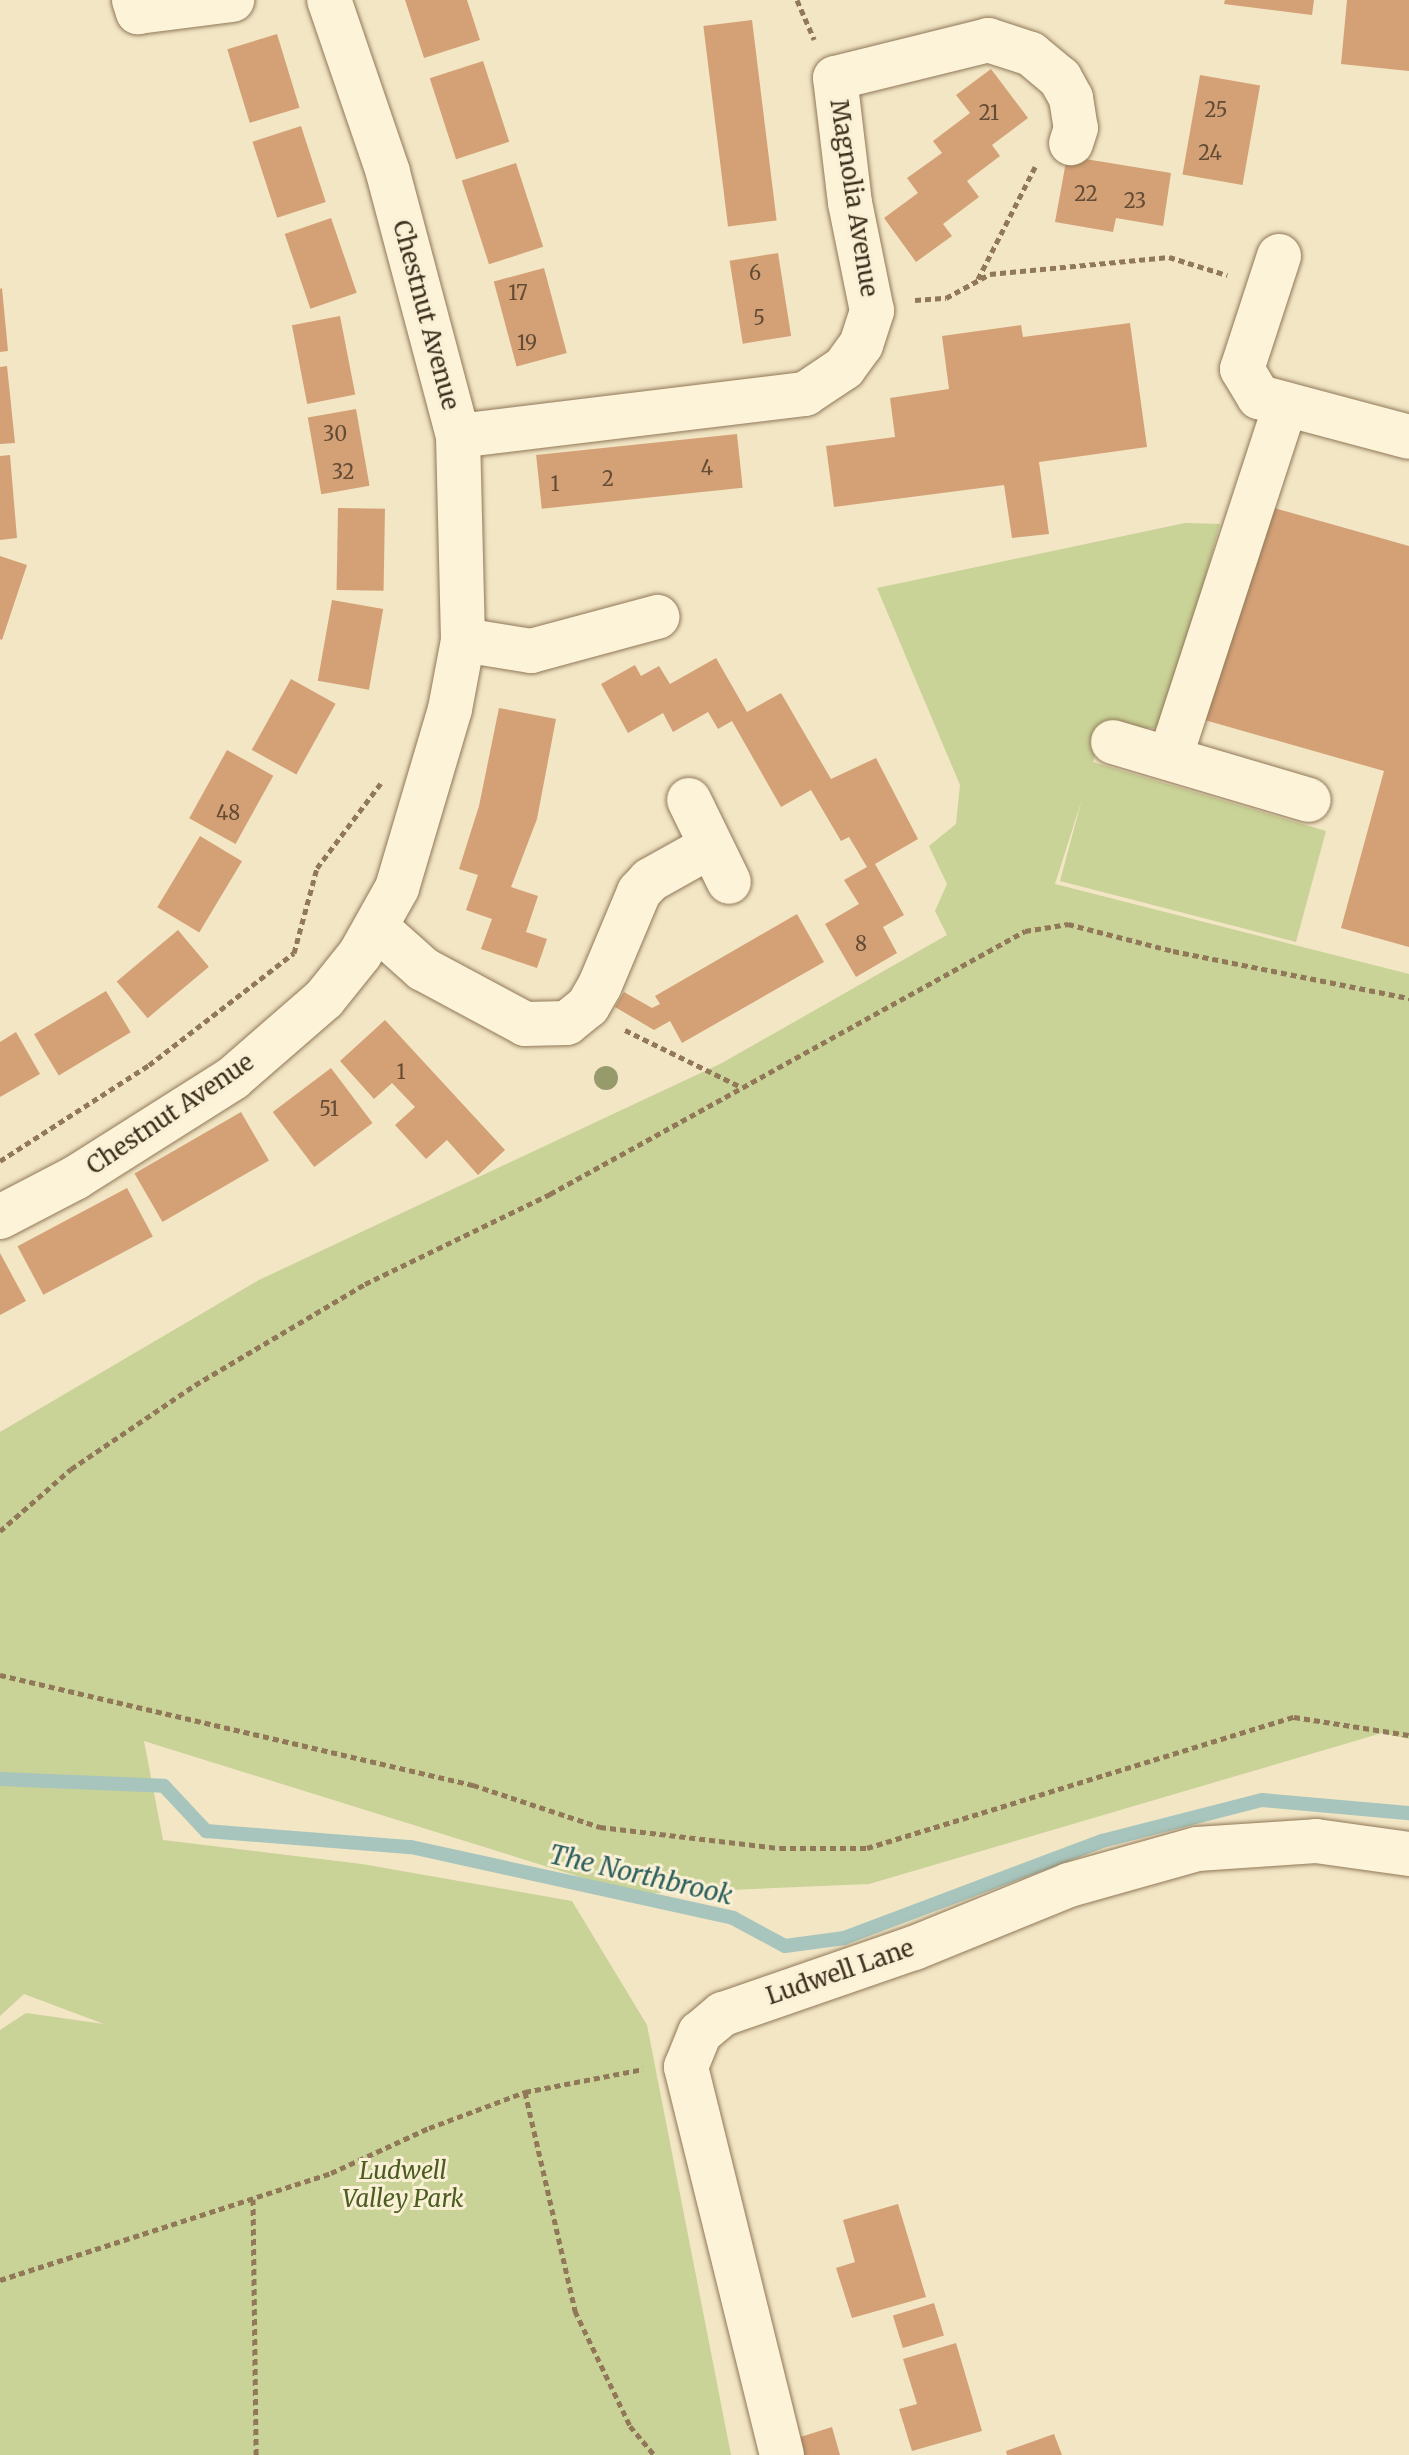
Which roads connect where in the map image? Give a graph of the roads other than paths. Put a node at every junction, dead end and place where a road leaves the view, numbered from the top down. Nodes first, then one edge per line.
1 (134, 0) edge
2 (232, 0) edge
3 (329, 0) edge
4 (1054, 153) road end
5 (1274, 272) road end
6 (1286, 404) junction
7 (458, 436) junction
8 (1409, 437) edge
9 (657, 617) dead end
10 (463, 640) junction
11 (1113, 742) dead end
12 (1171, 755) junction
13 (689, 800) dead end
14 (1309, 800) dead end
15 (377, 928) junction
16 (0, 1217) edge
17 (1409, 1854) edge
18 (782, 2455) edge

1 - 2 street
3 - 7 street, Chestnut Avenue
4 - 7 street, Magnolia Avenue
5 - 6 street
6 - 8 street
6 - 12 street
7 - 10 street, Chestnut Avenue
9 - 10 street
10 - 15 street, Chestnut Avenue
11 - 12 street
12 - 14 street
13 - 15 street
15 - 16 street, Chestnut Avenue
17 - 18 street, Ludwell Lane

